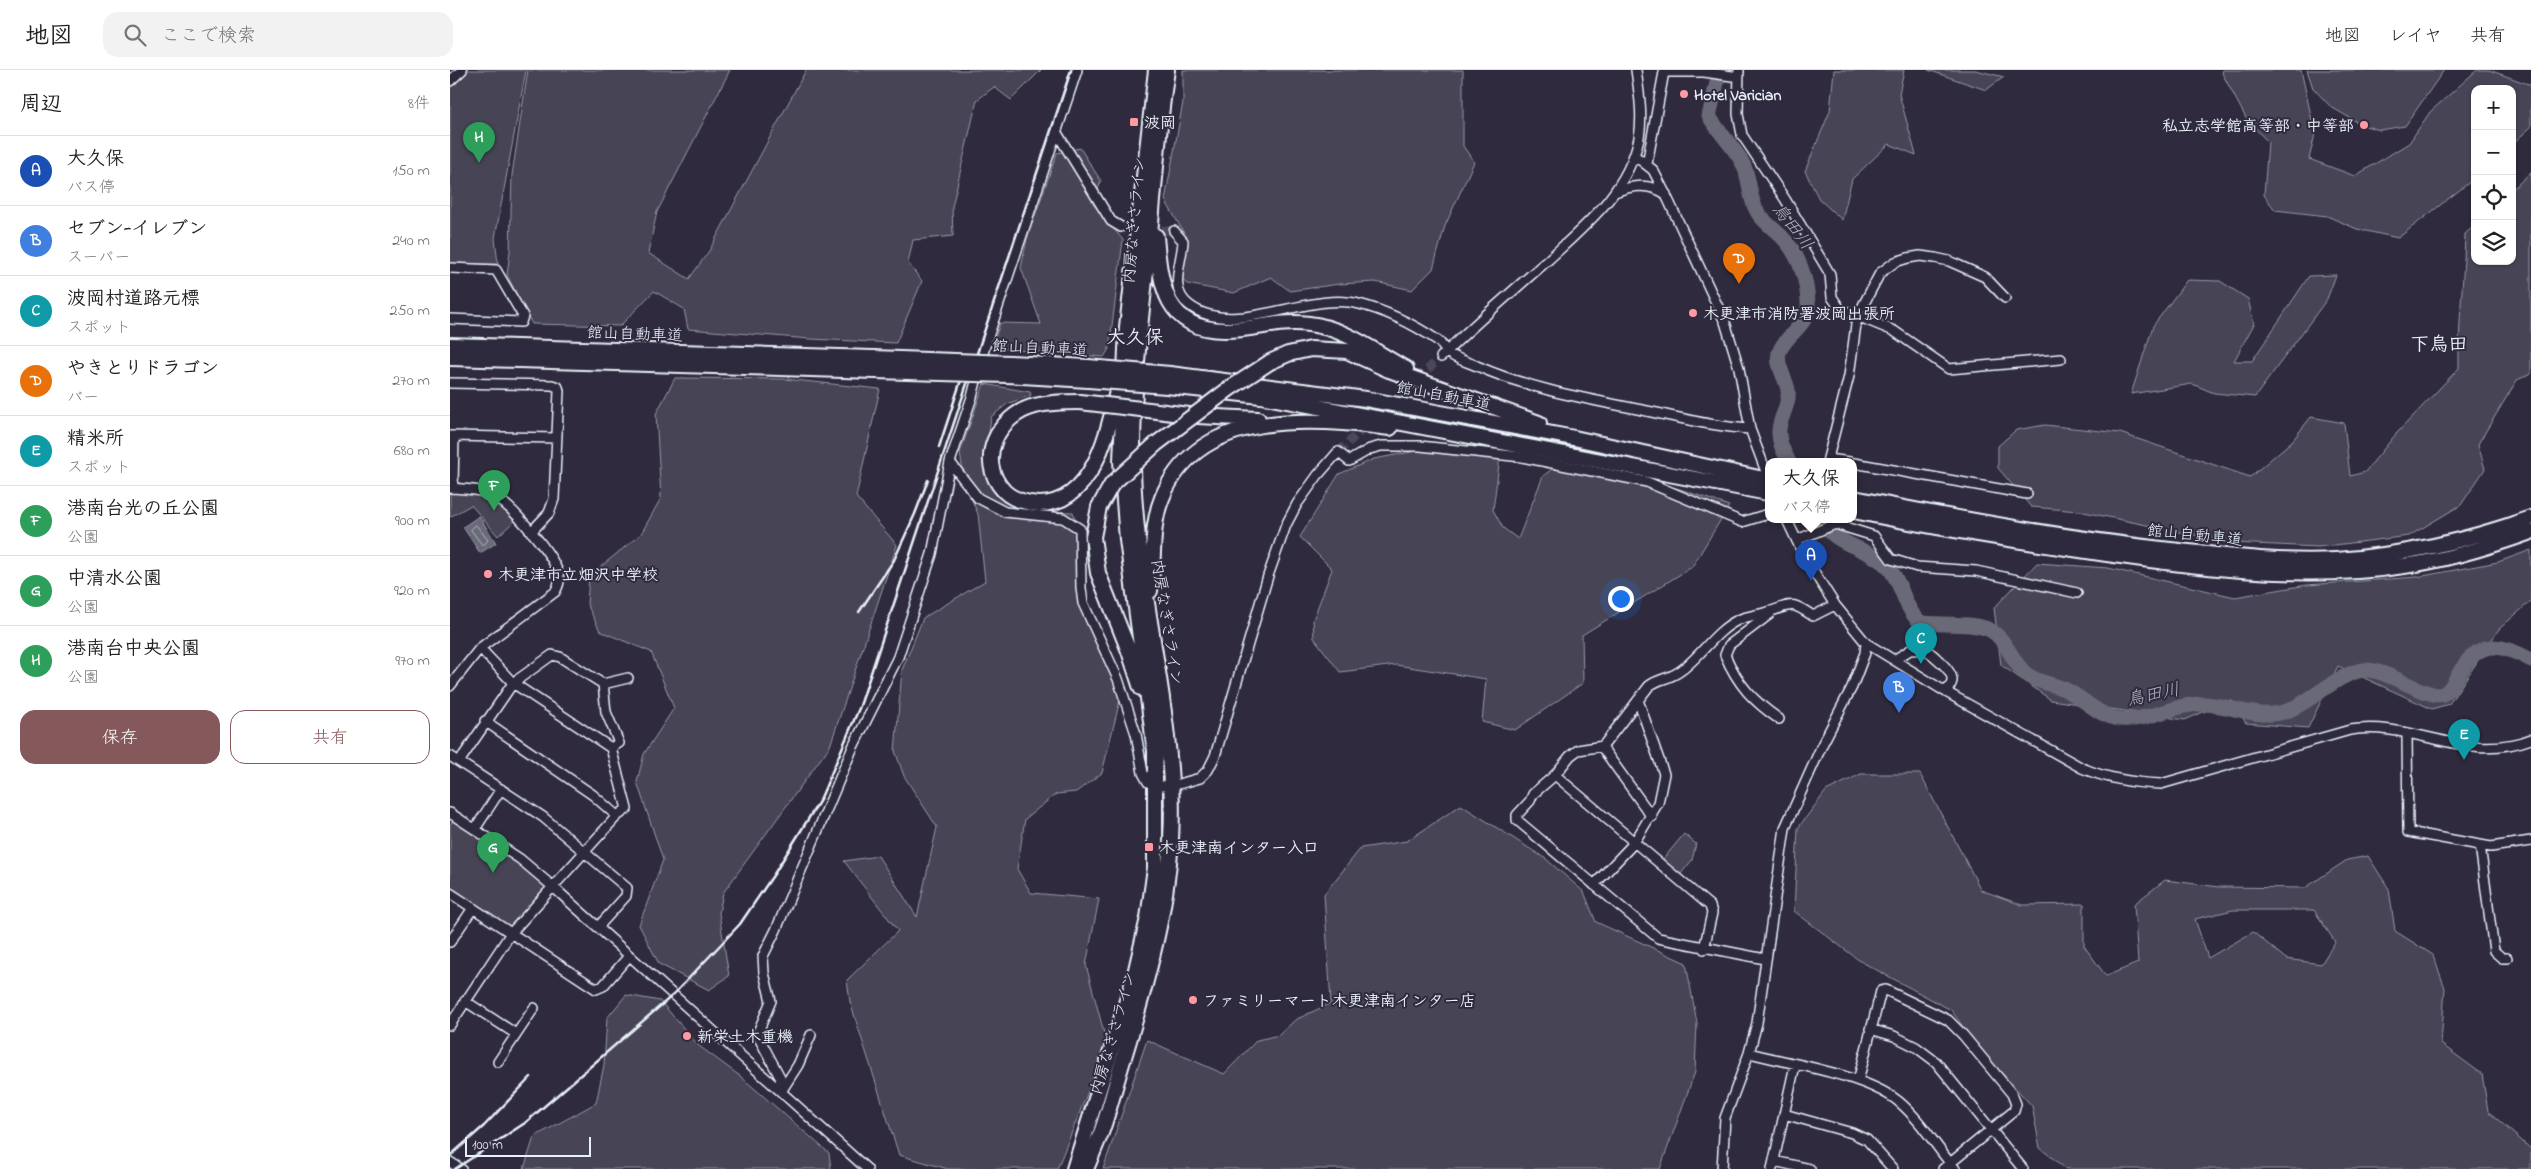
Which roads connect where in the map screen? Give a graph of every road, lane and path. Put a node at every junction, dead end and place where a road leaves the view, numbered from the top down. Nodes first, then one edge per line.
1 (462, 70) edge
2 (1077, 70) edge
3 (1156, 70) edge
4 (1166, 70) edge
5 (1636, 70) edge
6 (1664, 71) edge
7 (1737, 74) edge
8 (450, 81) edge
9 (1057, 133) junction
10 (1634, 155) junction
11 (1647, 164) junction
12 (1615, 192) junction
13 (1666, 195) junction
14 (1153, 201) junction
15 (1121, 227) tunnel mouth
16 (1174, 231) dead end
17 (450, 268) edge
18 (2005, 298) dead end
19 (1857, 317) junction
20 (450, 319) edge
21 (1128, 327) junction
22 (450, 345) edge
23 (1444, 354) junction
24 (450, 358) edge
25 (2061, 359) dead end
26 (874, 365) junction
27 (1169, 380) junction
28 (450, 383) edge
29 (1460, 396) junction
30 (1318, 422) junction
31 (1750, 429) junction
32 (452, 436) edge
33 (556, 438) junction
34 (1515, 443) junction
35 (1828, 458) edge
36 (950, 462) junction
37 (1857, 464) edge
38 (1712, 468) junction
39 (1765, 471) edge
40 (1732, 478) junction
41 (1765, 479) edge
42 (451, 488) edge
43 (1765, 491) edge
44 (2027, 494) dead end
45 (1857, 505) edge
46 (1857, 505) edge
47 (1765, 515) edge
48 (2531, 518) edge
49 (1788, 523) edge
50 (1840, 523) edge
51 (531, 532) junction
52 (2531, 532) edge
53 (1796, 540) junction
54 (2077, 593) dead end
55 (1834, 605) junction
56 (1148, 606) junction
57 (1771, 611) junction
58 (1866, 643) junction
59 (480, 648) junction
60 (1894, 660) junction
61 (628, 678) dead end
62 (513, 683) junction
63 (603, 684) junction
64 (450, 686) edge
65 (1946, 692) junction
66 (1638, 700) junction
67 (1151, 718) junction
68 (1779, 719) dead end
69 (485, 721) junction
70 (2407, 733) junction
71 (2531, 739) edge
72 (1601, 746) junction
73 (611, 748) junction
74 (450, 756) edge
75 (460, 762) junction
76 (1555, 775) junction
77 (1156, 786) junction
78 (1172, 786) junction
79 (501, 788) junction
80 (450, 813) edge
81 (617, 816) junction
82 (1652, 817) junction
83 (475, 829) junction
84 (2531, 842) edge
85 (1634, 843) junction
86 (2480, 845) junction
87 (584, 852) junction
88 (1594, 885) junction
89 (552, 886) junction
90 (450, 893) edge
91 (473, 908) junction
92 (598, 928) junction
93 (511, 933) junction
94 (450, 942) edge
95 (1704, 949) junction
96 (629, 956) junction
97 (2507, 958) dead end
98 (1765, 959) junction
99 (465, 1001) junction
100 (534, 1008) dead end
101 (450, 1025) edge
102 (1870, 1029) junction
103 (516, 1034) junction
104 (811, 1035) dead end
105 (1749, 1054) junction
106 (498, 1062) dead end
107 (1795, 1065) junction
108 (1858, 1080) junction
109 (780, 1091) junction
110 (1784, 1114) junction
111 (1991, 1129) junction
112 (450, 1162) edge
113 (1773, 1165) edge
114 (1949, 1167) edge
115 (461, 1169) edge
116 (867, 1169) edge
117 (1074, 1169) edge
118 (1086, 1169) edge
119 (1722, 1169) edge
120 (1810, 1169) edge
121 (1893, 1169) edge
122 (2023, 1169) edge

1 - 8 street
2 - 9 street
3 - 21 highway, 内房なぎさライン
4 - 14 highway, 内房なぎさライン
5 - 10 street
6 - 7 street
6 - 11 street
7 - 19 street
9 - 15 street
9 - 36 street
10 - 11 street
10 - 12 street
11 - 13 street
12 - 13 street
12 - 23 street
13 - 31 street
14 - 29 highway
14 - 56 highway, 内房なぎさライン
16 - 23 street
17 - 20 street
18 - 19 street
19 - 25 street
19 - 35 street
21 - 30 highway, bridge
21 - 67 highway, 内房なぎさライン
22 - 26 highway, 館山自動車道
23 - 31 street
24 - 26 highway, 館山自動車道
26 - 27 highway, 館山自動車道, bridge
27 - 34 highway, 館山自動車道
27 - 38 highway, 館山自動車道
28 - 33 street
29 - 38 highway
29 - 67 highway, bridge
30 - 34 highway
30 - 56 highway
31 - 39 street
32 - 33 street
32 - 42 street
33 - 51 street
34 - 40 highway, 館山自動車道
36 - 77 street
36 - 109 street
37 - 44 street
38 - 40 highway, 館山自動車道
40 - 41 highway, 館山自動車道
40 - 43 highway, 館山自動車道
42 - 51 street
45 - 48 highway, 館山自動車道
46 - 52 highway, 館山自動車道
47 - 78 street
49 - 53 street
50 - 53 street
50 - 54 street
51 - 59 street
53 - 55 street
55 - 57 street
55 - 58 street
56 - 78 highway, 内房なぎさライン
57 - 66 street
57 - 68 street
58 - 60 street
58 - 98 street
59 - 62 street
59 - 64 street
60 - 65 street
60 - 65 street
61 - 63 street
62 - 63 street
62 - 69 street
62 - 73 street
63 - 73 street
65 - 70 street
66 - 72 street
66 - 82 street
67 - 77 highway, 内房なぎさライン
69 - 75 street
69 - 81 street
70 - 71 street
70 - 86 street
72 - 76 street
72 - 82 street
73 - 81 street
74 - 75 street
75 - 79 street
76 - 85 street
76 - 88 street
77 - 78 street
77 - 117 highway, 内房なぎさライン
78 - 118 highway, 内房なぎさライン
79 - 83 street
79 - 87 street
80 - 83 street
81 - 87 street
82 - 85 street
83 - 89 street
84 - 86 street
85 - 88 street
85 - 95 street
86 - 97 street
87 - 89 street
87 - 92 street
88 - 95 street
89 - 92 street
89 - 93 street
90 - 91 street
91 - 93 street
91 - 94 street
92 - 96 street
93 - 96 street
93 - 99 street
95 - 98 street
96 - 109 street
98 - 105 street
99 - 101 street
99 - 103 street
100 - 103 street
102 - 108 street
102 - 111 street
102 - 111 street
103 - 106 street
104 - 109 street
105 - 107 street
105 - 119 street
107 - 108 street
107 - 110 street
108 - 114 street
109 - 116 street
110 - 113 street
110 - 121 street
111 - 114 street
111 - 122 street
112 - 115 street
113 - 120 street

